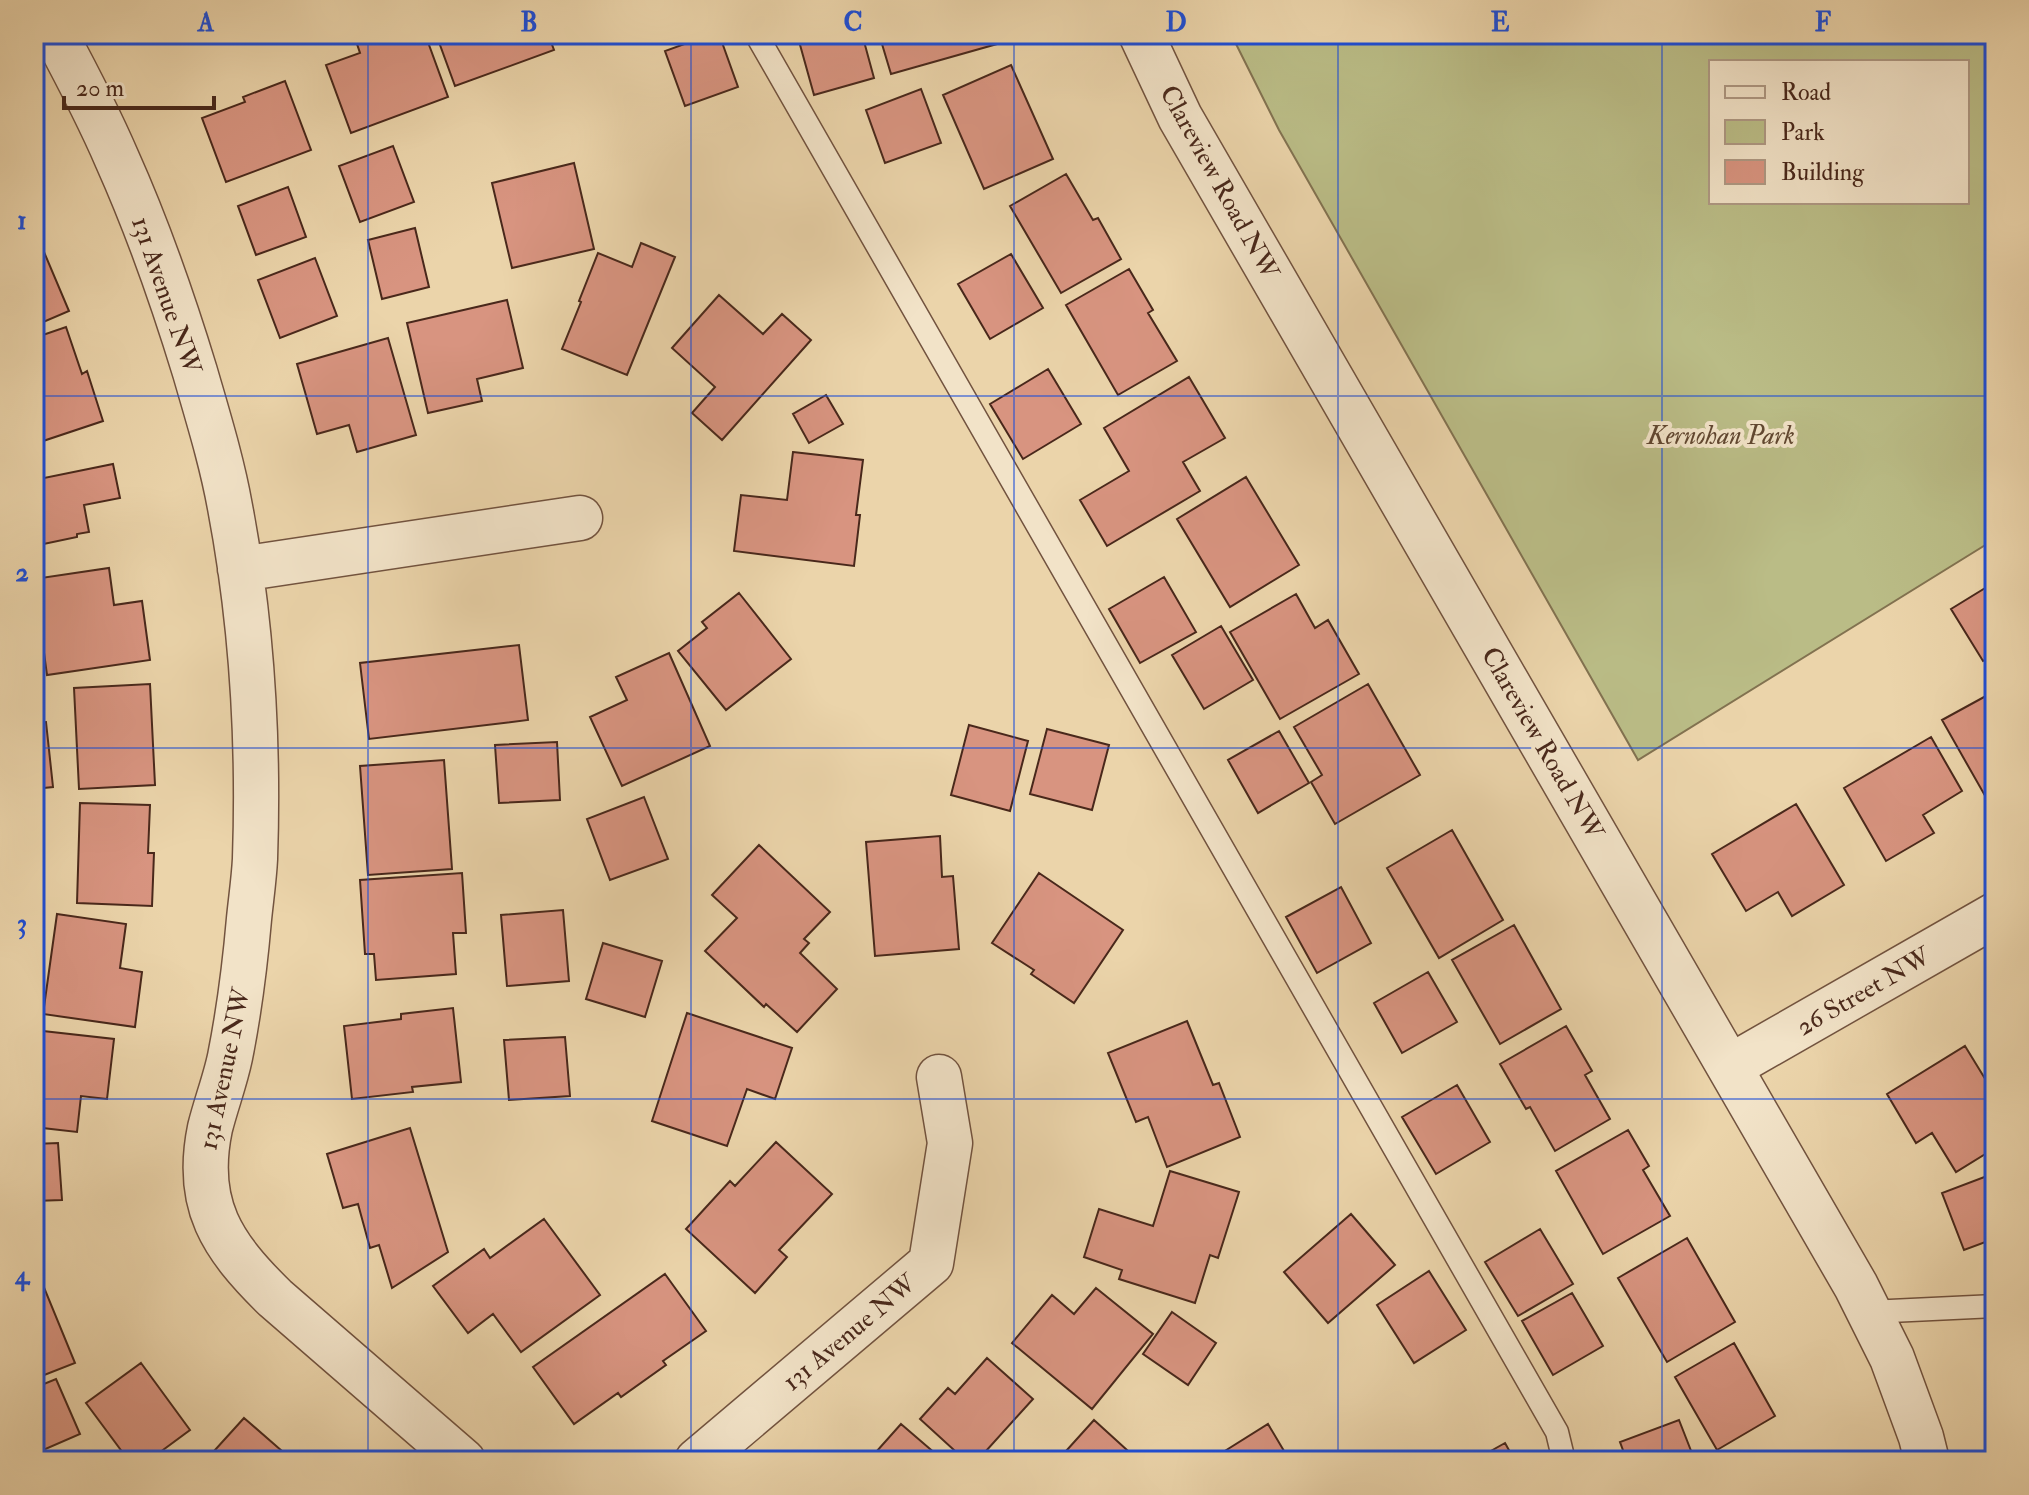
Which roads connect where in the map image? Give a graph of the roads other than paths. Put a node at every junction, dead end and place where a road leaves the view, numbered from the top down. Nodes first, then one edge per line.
1 (54, 34) edge
2 (756, 34) edge
3 (1141, 34) edge
4 (34, 41) edge
5 (580, 518) dead end
6 (240, 569) junction
7 (1995, 915) edge
8 (1731, 1066) junction
9 (939, 1077) dead end
10 (1995, 1306) edge
11 (1869, 1312) junction
12 (463, 1461) edge
13 (697, 1461) edge
14 (1564, 1461) edge
15 (1927, 1461) edge

1 - 4 lane
1 - 6 street, 131 Avenue NW
2 - 14 lane
3 - 8 street, Clareview Road NW
5 - 6 street
6 - 12 street, 131 Avenue NW
7 - 8 street, 26 Street NW
8 - 11 street, Clareview Road NW
9 - 13 street, 131 Avenue NW
10 - 11 lane
11 - 15 street, Clareview Road NW

